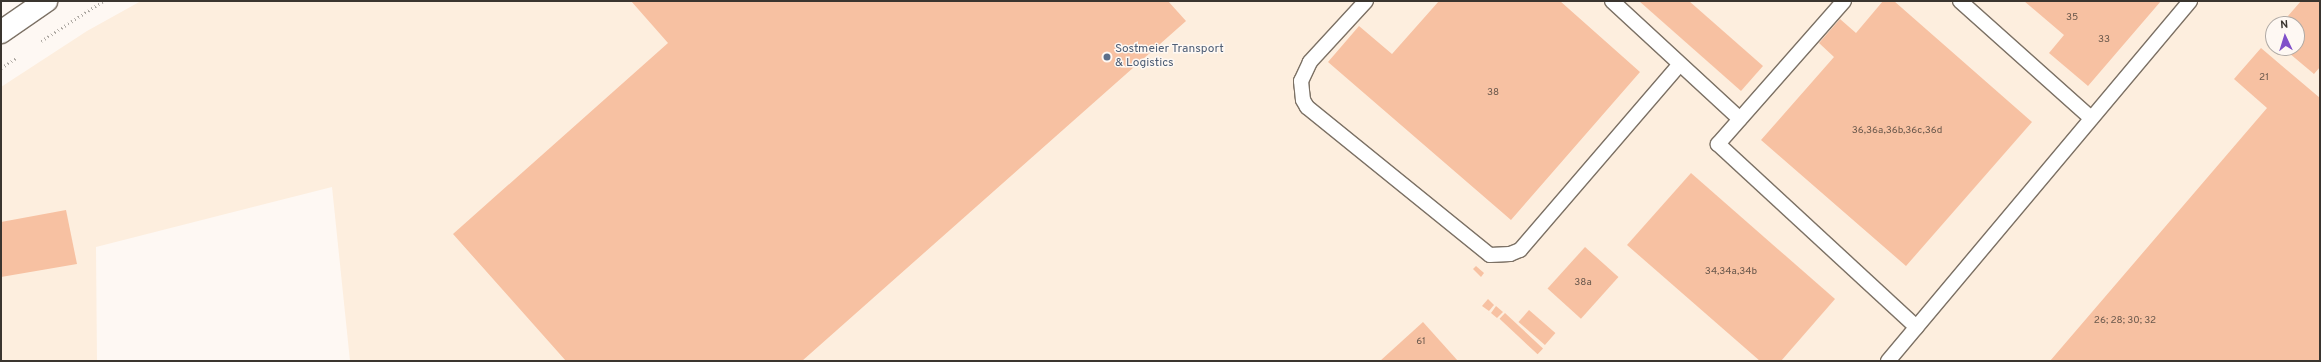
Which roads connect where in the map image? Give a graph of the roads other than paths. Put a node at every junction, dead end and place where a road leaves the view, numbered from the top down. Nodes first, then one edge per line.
1 (46, 1) edge
2 (1366, 1) edge
3 (1612, 1) edge
4 (1844, 1) edge
5 (1960, 1) edge
6 (2190, 1) edge
7 (1, 32) edge
8 (1680, 64) junction
9 (2091, 118) junction
10 (1740, 119) junction
11 (1916, 327) junction
12 (1888, 361) edge

1 - 7 street
2 - 8 lane
3 - 8 lane
4 - 10 lane
5 - 9 lane
6 - 9 lane
8 - 10 lane
9 - 11 lane
10 - 11 lane
11 - 12 lane

